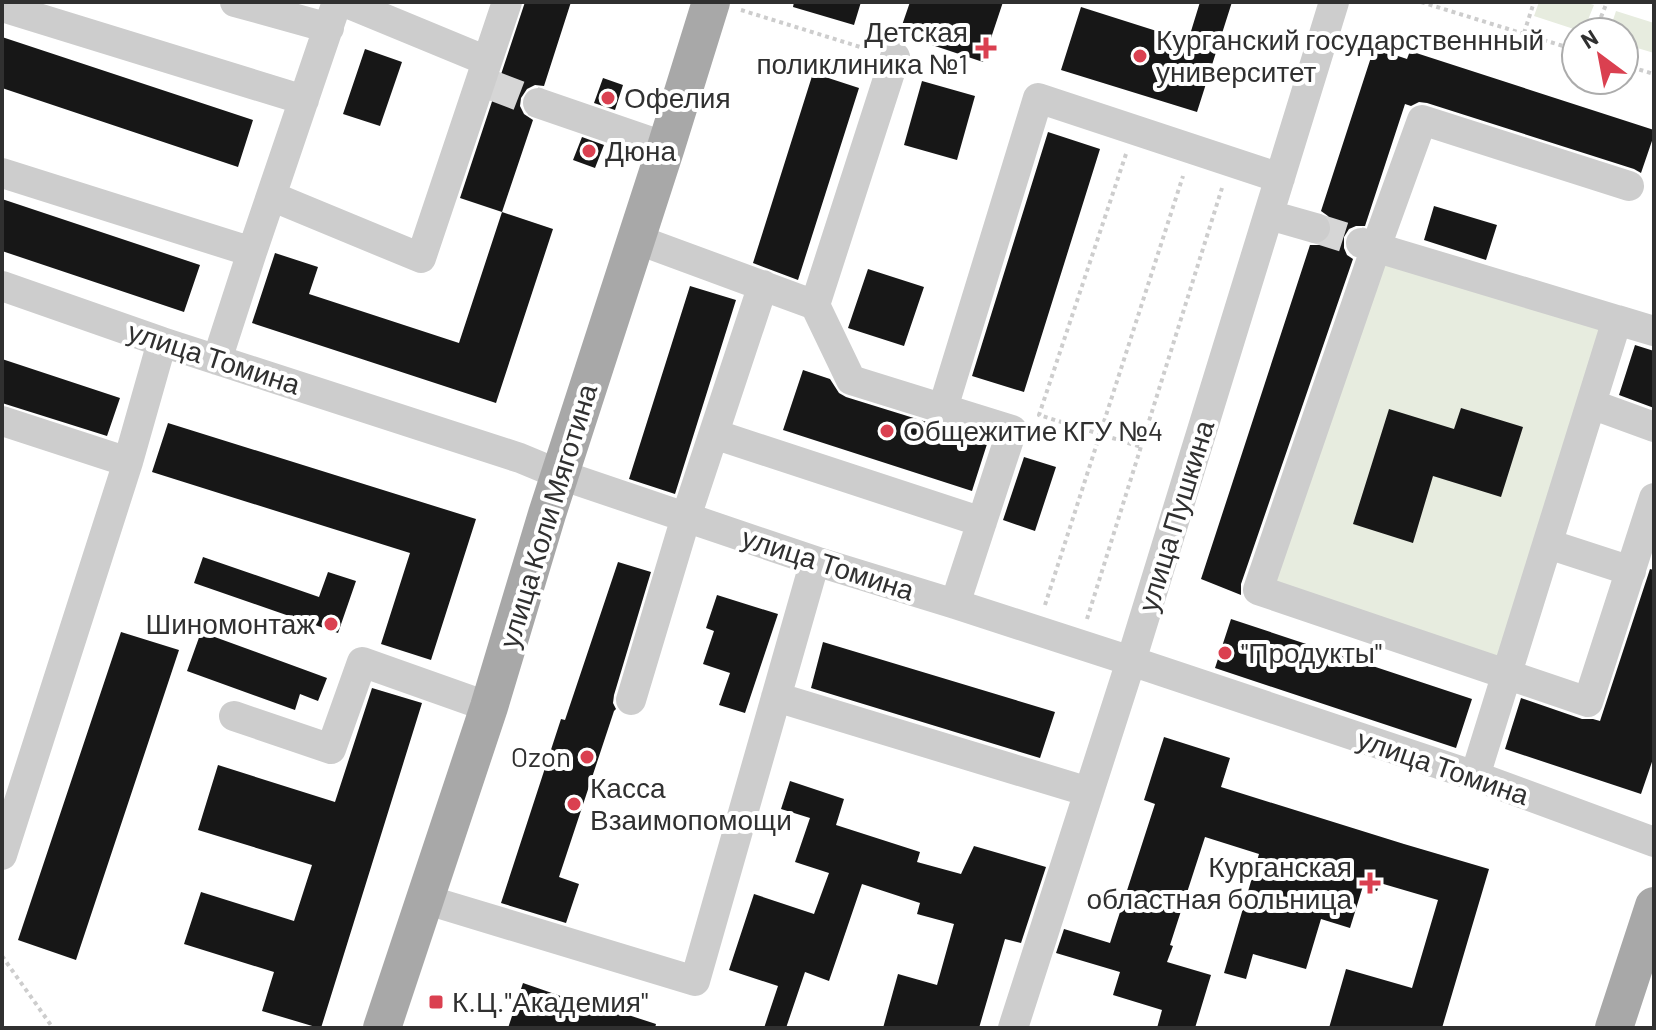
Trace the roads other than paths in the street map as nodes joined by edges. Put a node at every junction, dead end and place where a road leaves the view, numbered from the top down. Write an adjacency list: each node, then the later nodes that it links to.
1 (235, 2): 7 (street)
2 (344, 2): 9 (street)
3 (507, 2): 9 (street)
4 (1334, 2): 14 (street, улица Пушкина)
5 (719, 4): 12 (main road, улица Коли Мяготина)
6 (2, 7): 10 (street)
7 (333, 15): 10 (street)
8 (895, 57): 24 (street)
9 (487, 75): 16 (street)
10 (304, 100): 16 (street)
11 (538, 103): 12 (street)
12 (666, 147): 19 (main road, улица Коли Мяготина)
13 (2, 173): 21 (street)
14 (1280, 178): 17 (street, улица Пушкина); 30 (street)
15 (1629, 186): 20 (street)
16 (271, 196): 21 (street)
17 (1269, 215): 18 (street); 43 (street, улица Пушкина)
18 (1315, 228)
19 (636, 239): 22 (street); 35 (main road, улица Коли Мяготина)
20 (1368, 245): 25 (street); 44 (street)
21 (252, 252): 28 (street)
22 (763, 285): 24 (street); 33 (street)
23 (2, 286): 27 (street, улица Томина)
24 (815, 305): 30 (street)
25 (1617, 320): 26 (street); 29 (street)
26 (1654, 331)
27 (162, 342): 28 (street, улица Томина); 34 (street)
28 (217, 360): 35 (street, улица Томина)
29 (1591, 404): 32 (street); 39 (street)
30 (943, 408): 38 (street)
31 (2, 421): 34 (street)
32 (1654, 427)
33 (714, 434): 37 (street); 38 (street)
34 (128, 462): 52 (street)
35 (561, 475): 37 (street, улица Томина); 47 (main road, улица Коли Мяготина)
36 (1654, 498): 41 (street)
37 (686, 517): 40 (street, улица Томина); 46 (street)
38 (982, 522): 42 (street)
39 (1548, 544): 41 (street); 44 (street)
40 (815, 561): 42 (street, улица Томина); 45 (street)
41 (1631, 571): 44 (street)
42 (955, 604): 43 (street, улица Томина)
43 (1131, 661): 49 (street, улица Томина); 50 (street, улица Пушкина)
44 (1507, 675): 49 (street)
45 (776, 697): 50 (street); 53 (street)
46 (631, 700)
47 (489, 707): 48 (street); 53 (main road, улица Коли Мяготина)
48 (234, 716)
49 (1475, 776): 51 (street, улица Томина)
50 (1089, 792): 56 (street, улица Пушкина)
51 (1654, 842)
52 (2, 855)
53 (424, 899): 55 (main road, улица Коли Мяготина)
54 (1654, 906): 57 (main road)
55 (382, 1028)
56 (1013, 1028)
57 (1614, 1028)

